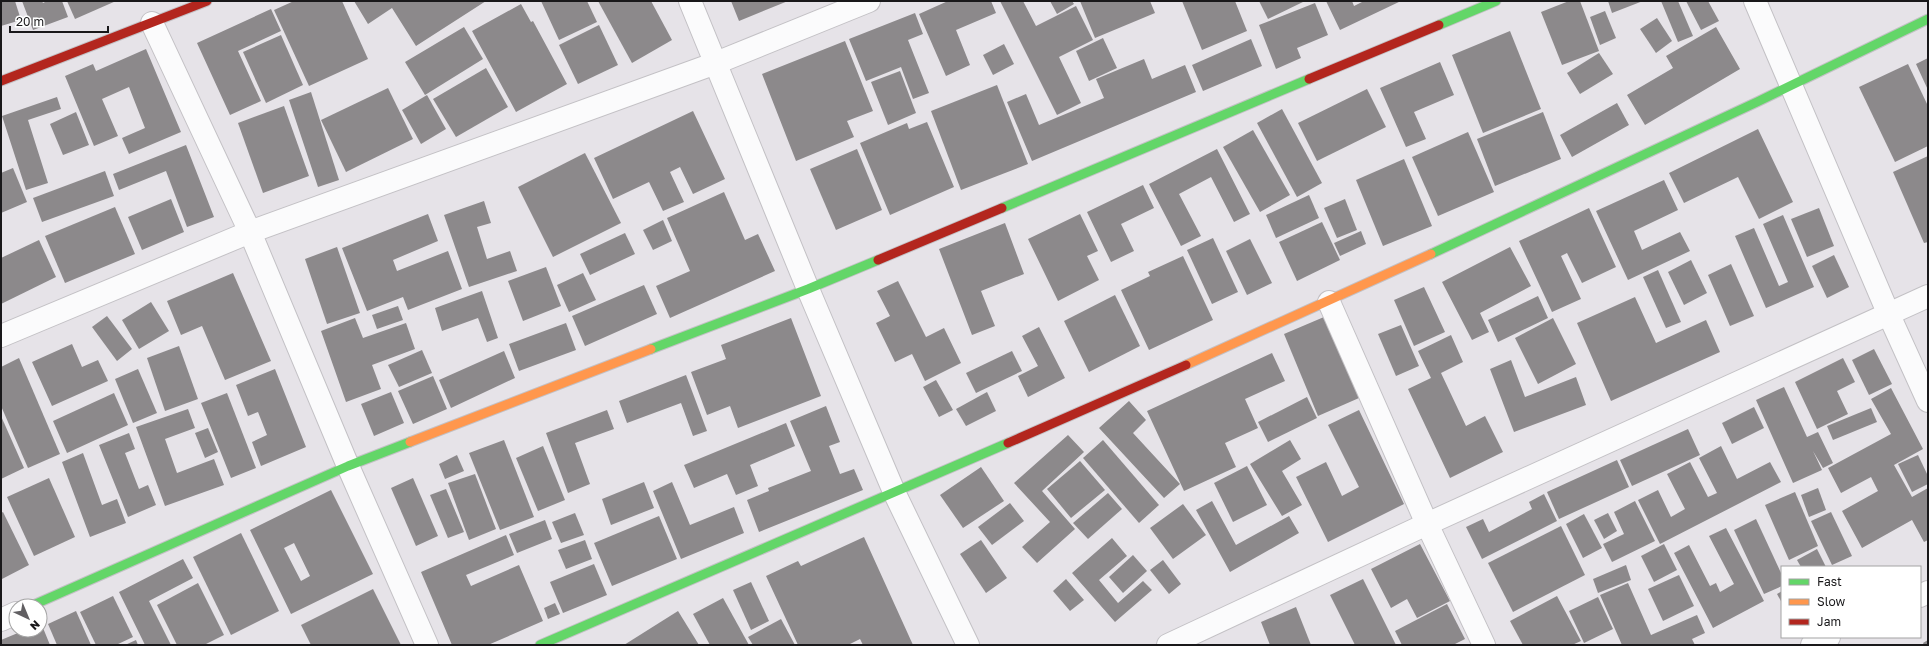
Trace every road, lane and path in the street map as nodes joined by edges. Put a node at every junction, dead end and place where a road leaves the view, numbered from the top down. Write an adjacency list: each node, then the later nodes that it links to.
1 (207, 1): 7 (street)
2 (690, 1): 8 (street)
3 (870, 1): 8 (street)
4 (1496, 1): 12 (street)
5 (1755, 1): 10 (street)
6 (1928, 19): 10 (street)
7 (152, 23): 9 (street); 11 (street)
8 (716, 63): 11 (street); 12 (street)
9 (1, 81)
10 (1791, 86): 14 (street); 15 (street)
11 (250, 232): 16 (street); 18 (street)
12 (808, 289): 18 (street); 19 (street)
13 (1928, 296): 15 (street)
14 (1329, 302): 19 (street); 20 (street)
15 (1889, 315): 17 (street); 20 (street)
16 (1, 336)
17 (1928, 401)
18 (348, 466): 21 (street); 23 (street)
19 (895, 494): 24 (street); 25 (street)
20 (1427, 524): 26 (street); 27 (street)
21 (48, 599)
22 (1827, 638): 28 (street)
23 (427, 645)
24 (540, 645)
25 (968, 645)
26 (1168, 645)
27 (1484, 645)
28 (1812, 645)

